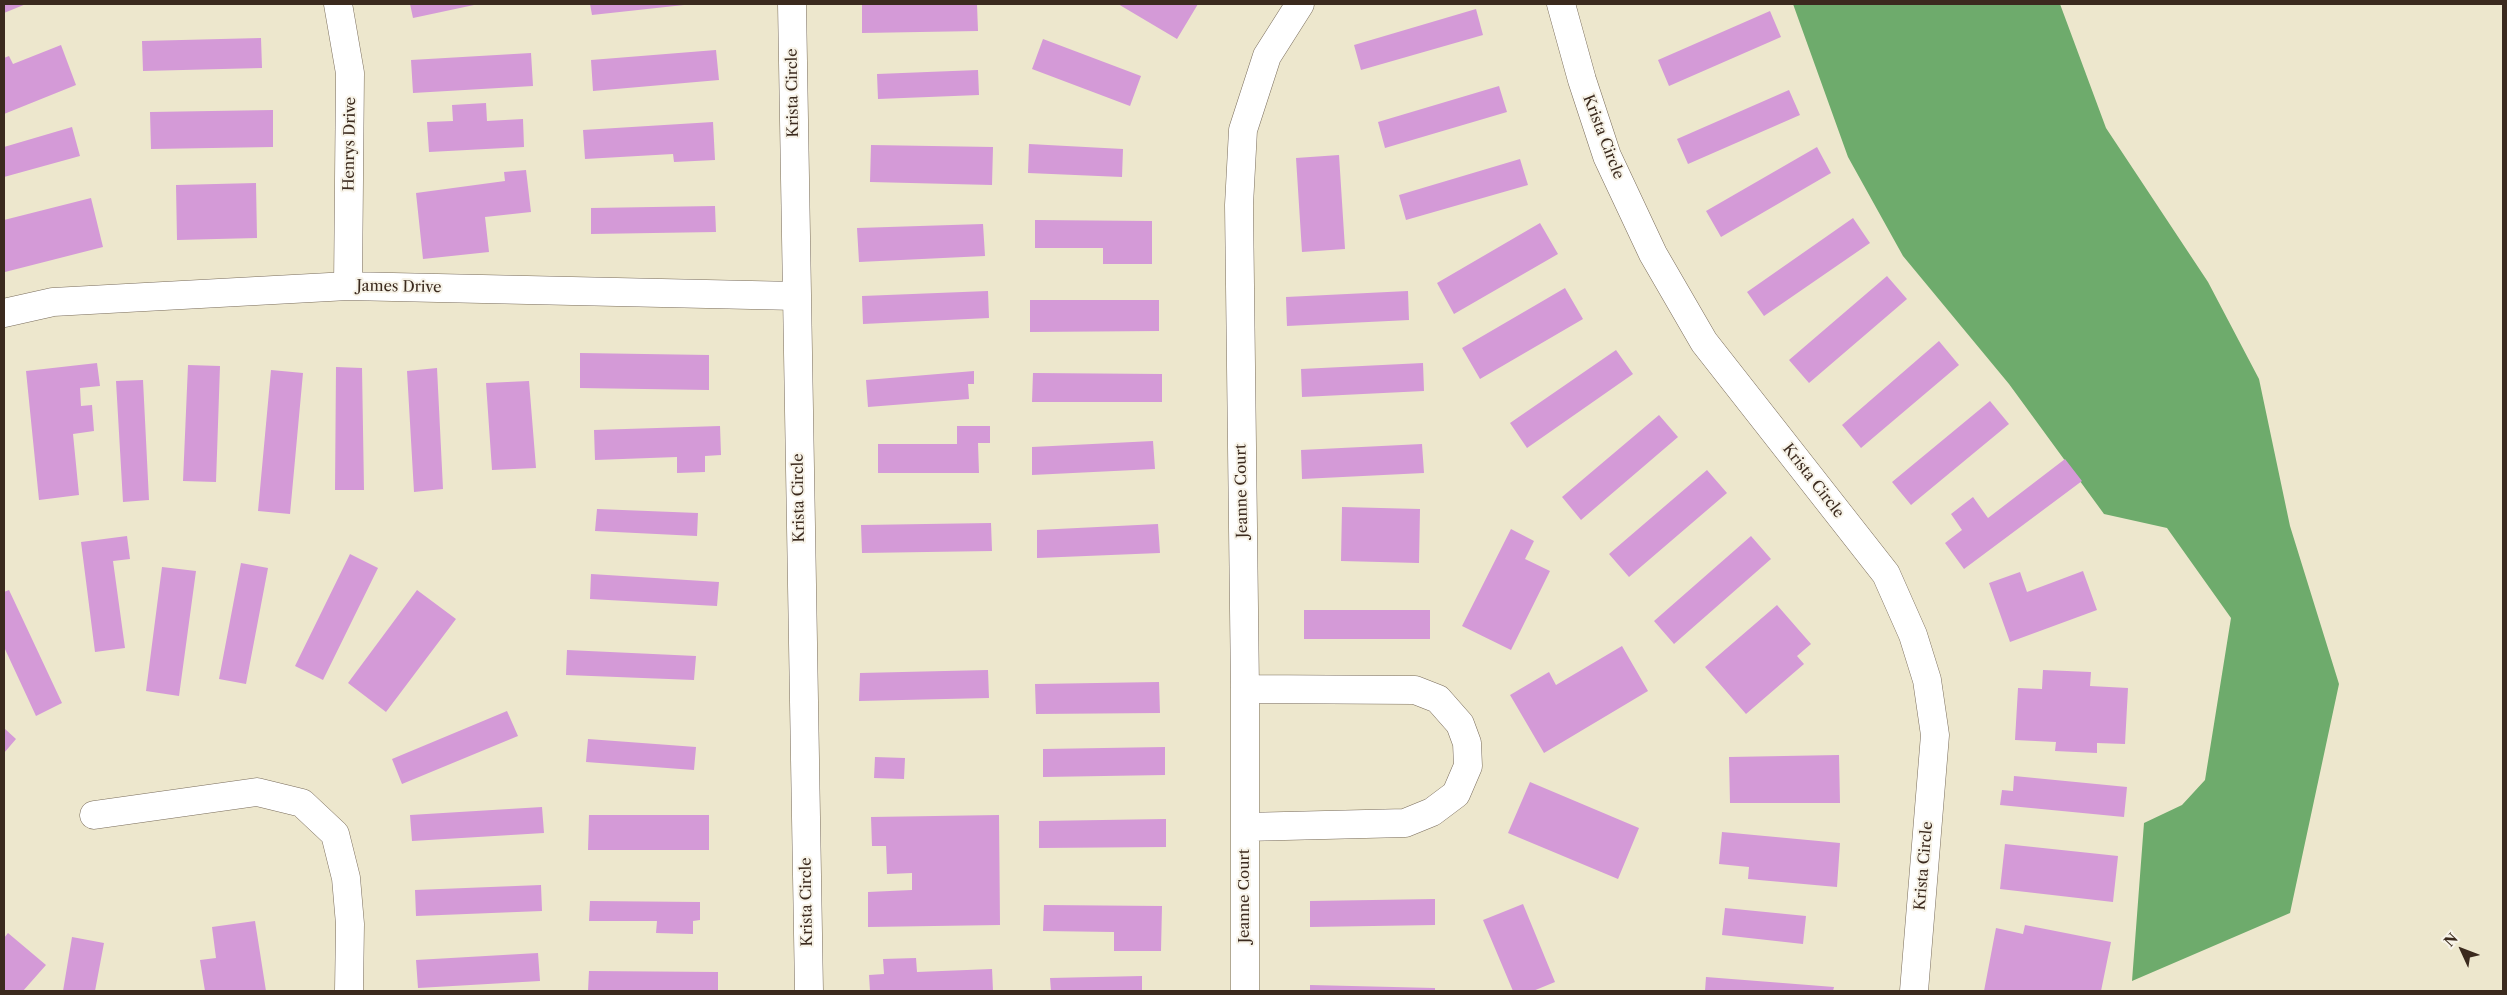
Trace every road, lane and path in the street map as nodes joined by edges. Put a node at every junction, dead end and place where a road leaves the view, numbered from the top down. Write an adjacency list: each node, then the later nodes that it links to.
1 (338, 4): 5 (street, Henrys Drive)
2 (792, 4): 6 (street, Krista Circle)
3 (1300, 4): 8 (street, Jeanne Court)
4 (1561, 4): 14 (street, Krista Circle)
5 (348, 286): 6 (street, James Drive); 7 (street, James Drive)
6 (796, 296): 12 (street, Krista Circle)
7 (4, 313)
8 (1245, 689): 10 (street, Jeanne Court); 10 (street)
9 (94, 815): 11 (street)
10 (1245, 827): 13 (street, Jeanne Court)
11 (349, 991)
12 (809, 991)
13 (1245, 991)
14 (1914, 991)

